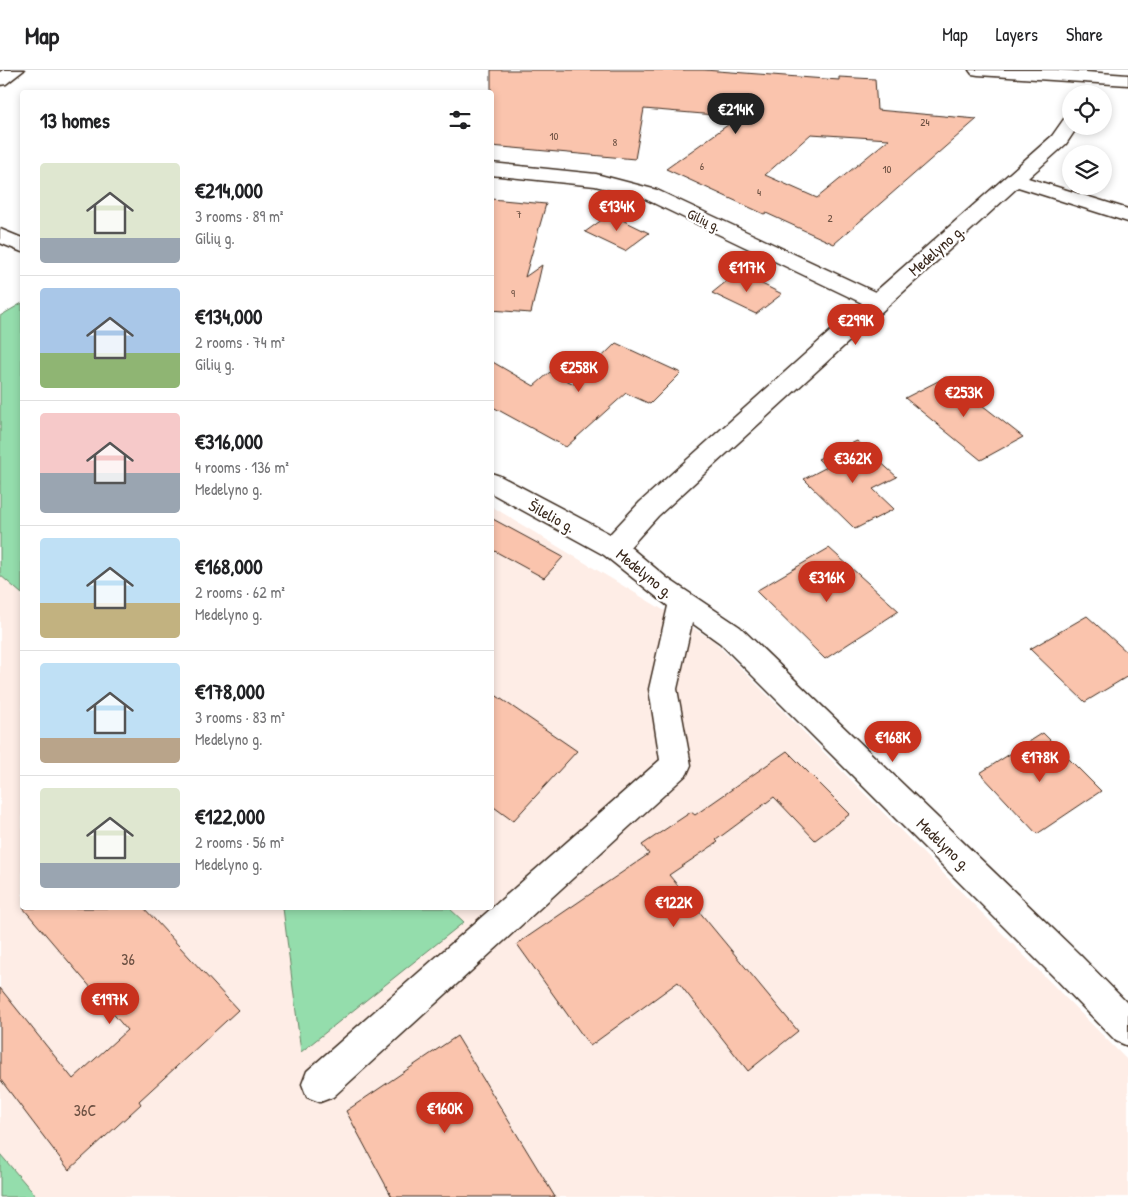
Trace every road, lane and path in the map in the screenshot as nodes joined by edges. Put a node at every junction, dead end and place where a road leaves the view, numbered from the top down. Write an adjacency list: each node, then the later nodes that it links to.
1 (15, 70): 4 (street)
2 (978, 70): 3 (street)
3 (1104, 74): 5 (street); 6 (street)
4 (0, 80)
5 (1128, 80)
6 (1097, 85)
7 (1063, 135): 9 (street, Medelyno g.)
8 (494, 169): 13 (street, Gilių g.)
9 (1015, 180): 10 (street); 13 (street, Medelyno g.)
10 (1128, 216)
11 (0, 235): 12 (street)
12 (20, 245)
13 (877, 302): 15 (street, Medelyno g.)
14 (494, 484): 15 (street, Šilelio g.)
15 (613, 548): 16 (street, Medelyno g.)
16 (683, 602): 17 (street, Medelyno g.); 18 (street)
17 (1128, 1029)
18 (320, 1084)

